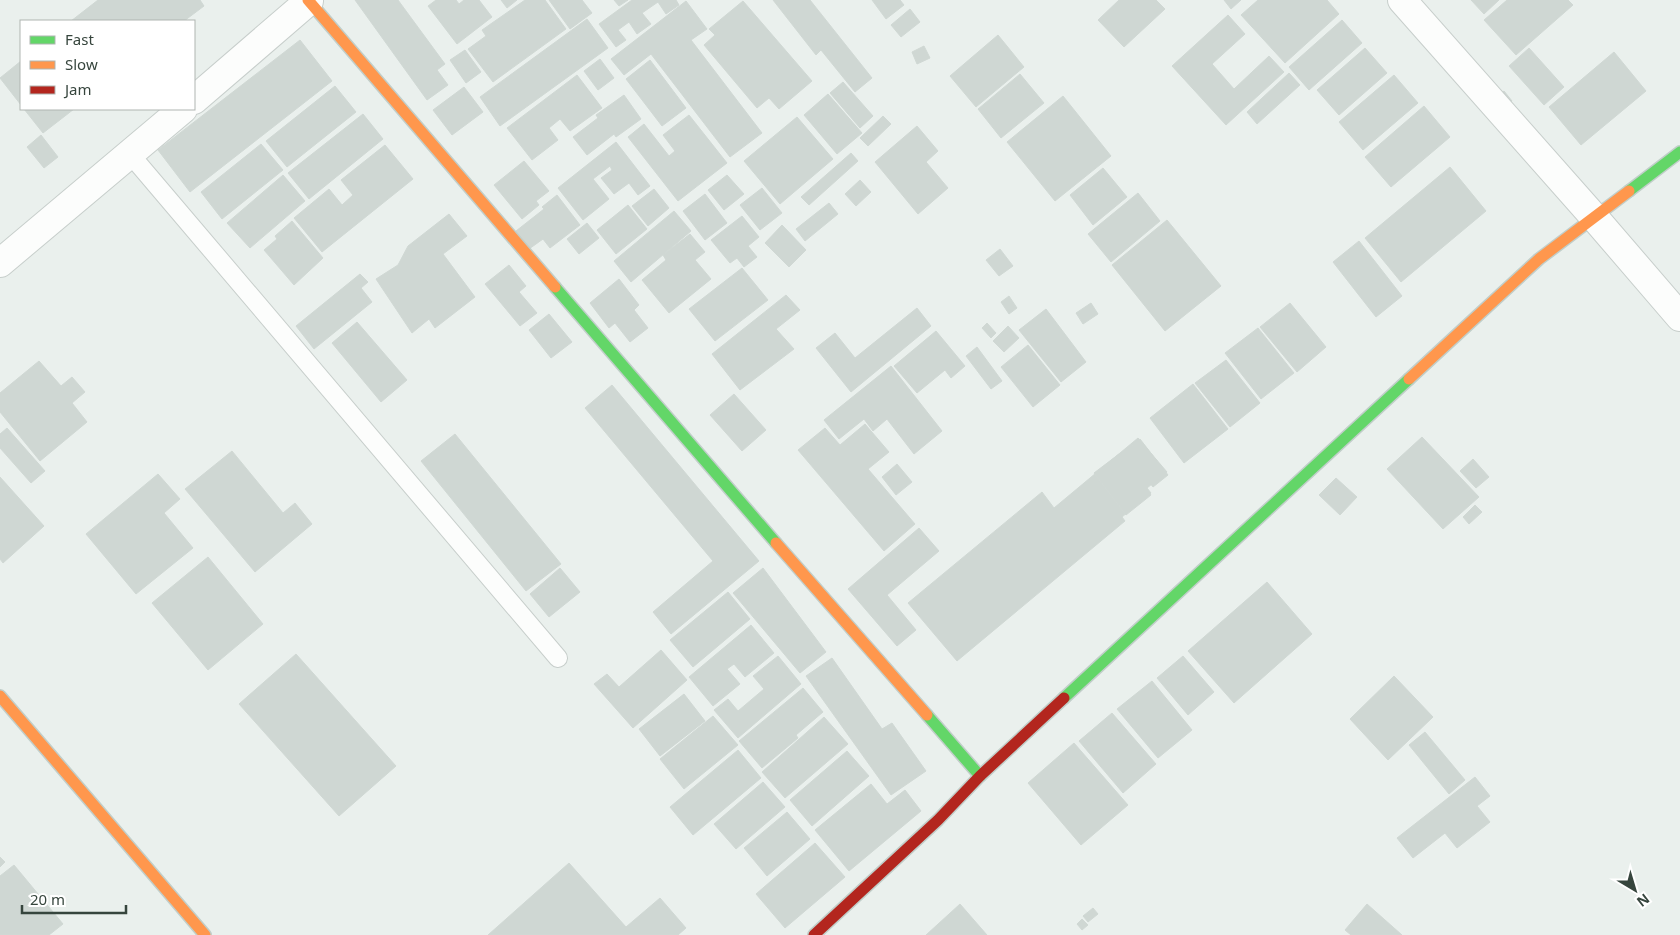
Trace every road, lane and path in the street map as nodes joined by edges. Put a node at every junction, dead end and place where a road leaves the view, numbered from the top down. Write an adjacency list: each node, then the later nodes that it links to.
1 (308, 0): 3 (street); 12 (street)
2 (1402, 0): 7 (street)
3 (195, 99)
4 (182, 110): 6 (street)
5 (1680, 152): 7 (street)
6 (130, 154): 8 (street); 10 (lane)
7 (1594, 217): 9 (street); 12 (street)
8 (0, 263)
9 (1680, 317)
10 (558, 658)
11 (0, 696): 13 (street)
12 (980, 776): 14 (street)
13 (205, 935)
14 (814, 935)

